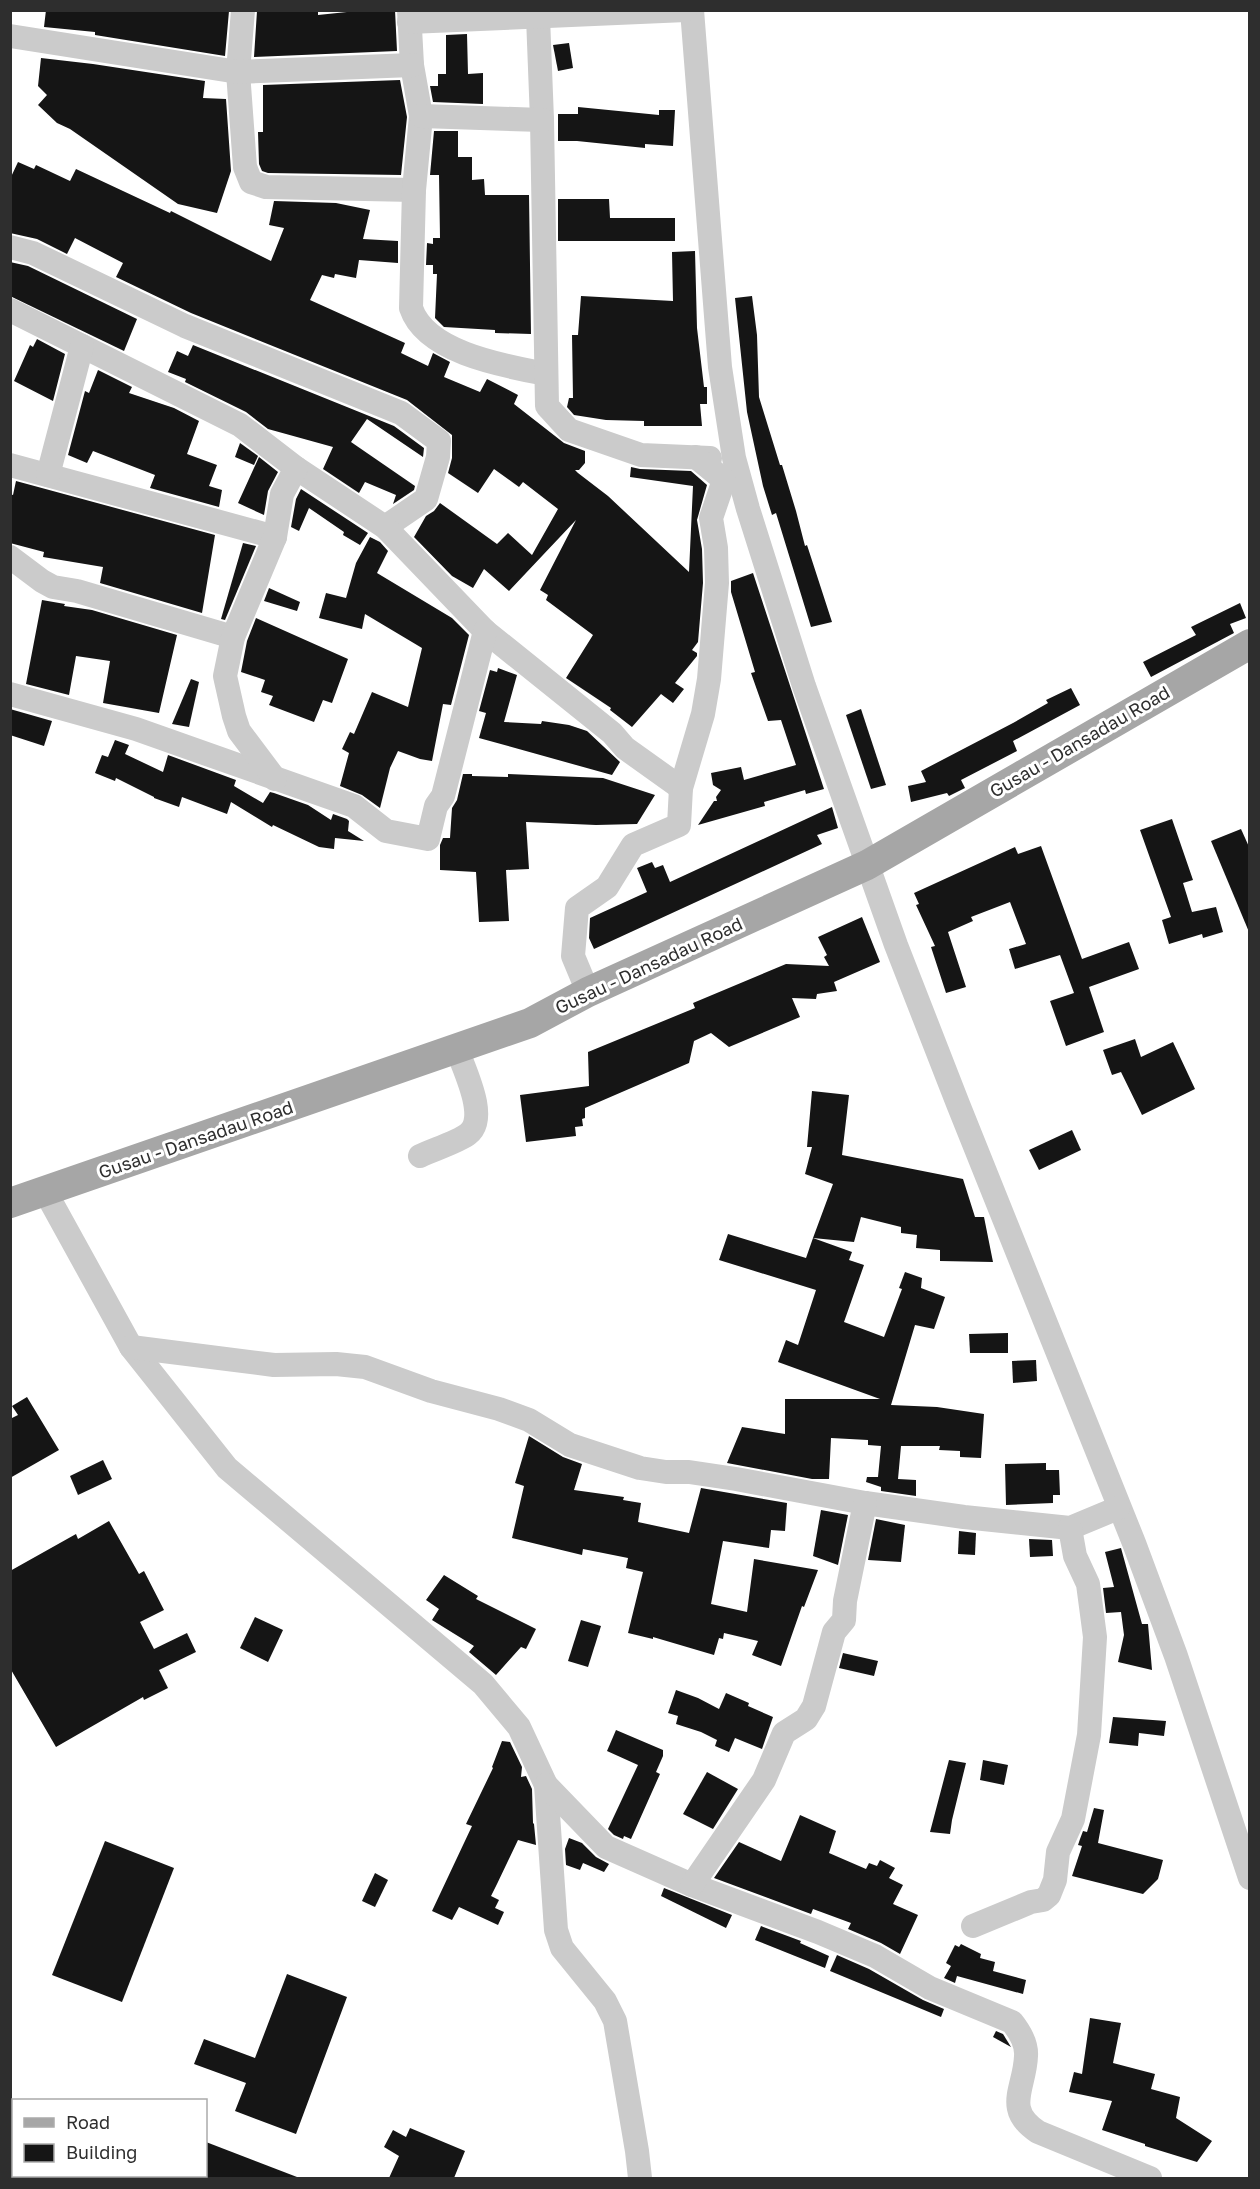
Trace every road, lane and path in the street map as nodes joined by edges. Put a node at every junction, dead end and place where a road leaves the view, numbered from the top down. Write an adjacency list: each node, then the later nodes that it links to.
1 (243, 10): 8 (street)
2 (686, 10): 4 (street)
3 (692, 10): 17 (street)
4 (529, 15): 5 (street); 10 (street)
5 (409, 16): 7 (street)
6 (10, 36): 8 (street)
7 (412, 65): 8 (street); 9 (street)
8 (238, 72): 11 (street)
9 (421, 116): 10 (street); 11 (street)
10 (542, 120): 15 (street)
11 (414, 190): 15 (street)
12 (10, 247): 21 (street)
13 (10, 310): 14 (street)
14 (82, 346): 19 (street); 20 (street)
15 (546, 374): 16 (street)
16 (696, 457): 17 (street); 29 (street)
17 (734, 458): 30 (street)
18 (10, 465): 20 (street)
19 (296, 468): 21 (street); 22 (street)
20 (48, 475): 22 (street)
21 (385, 527): 24 (street)
22 (275, 537): 25 (street)
23 (10, 557): 25 (street)
24 (485, 631): 28 (street); 29 (street)
25 (233, 637): 28 (street)
26 (1250, 645): 30 (main road, Gusau - Dansadau Road)
27 (10, 694): 28 (street)
28 (275, 778)
29 (681, 788): 31 (street)
30 (867, 865): 31 (main road, Gusau - Dansadau Road); 38 (street)
31 (588, 992): 32 (main road, Gusau - Dansadau Road)
32 (457, 1049): 33 (street); 34 (main road, Gusau - Dansadau Road)
33 (420, 1155)
34 (45, 1191): 35 (main road, Gusau - Dansadau Road); 36 (street)
35 (10, 1203)
36 (131, 1347): 37 (street); 40 (street)
37 (864, 1503): 39 (street); 42 (street)
38 (1118, 1508): 39 (street); 41 (street)
39 (1070, 1528): 43 (street)
40 (546, 1785): 42 (street); 44 (street)
41 (1250, 1878)
42 (692, 1885): 45 (street)
43 (973, 1926)
44 (640, 2178)
45 (1150, 2178)

